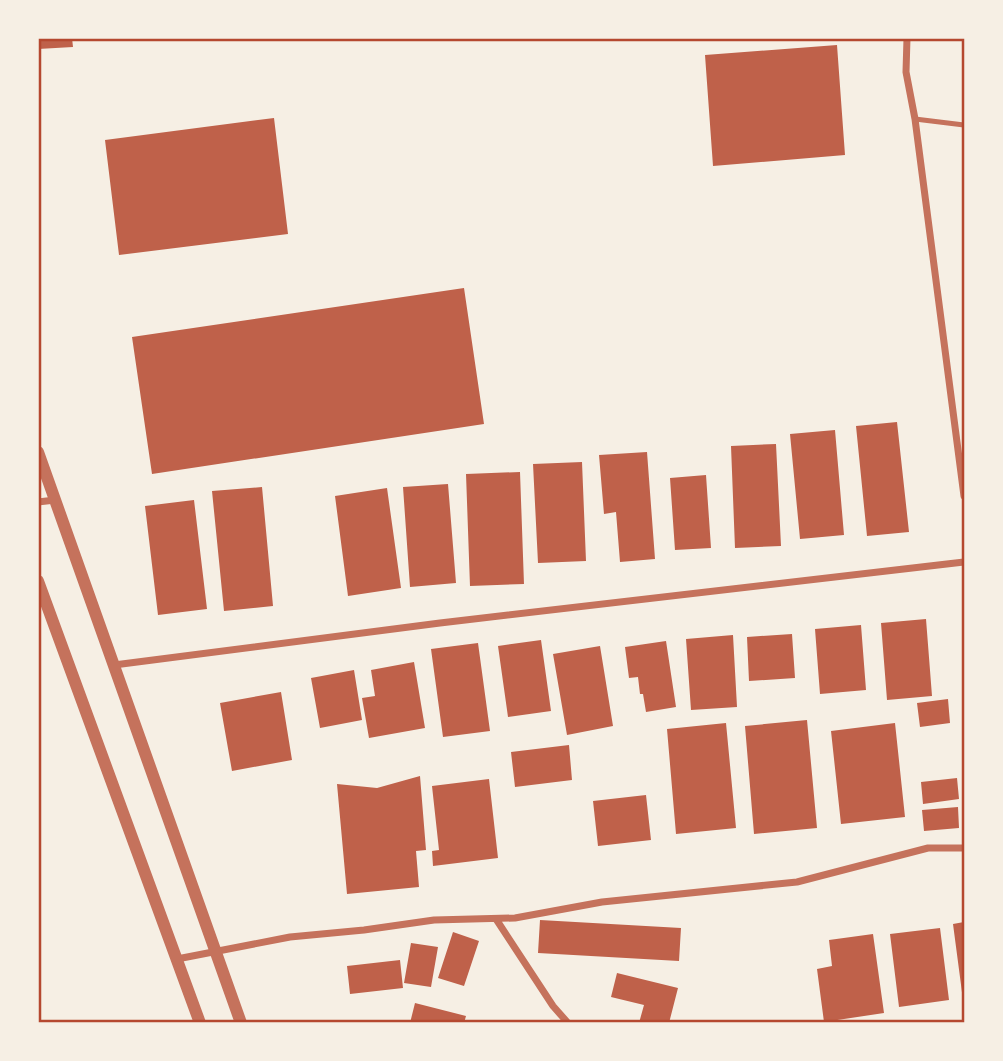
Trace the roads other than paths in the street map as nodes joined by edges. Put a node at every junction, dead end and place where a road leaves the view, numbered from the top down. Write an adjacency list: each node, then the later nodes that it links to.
1 (907, 38): 2 (street)
2 (915, 119): 3 (lane); 5 (street)
3 (964, 125)
4 (40, 460): 6 (street)
5 (964, 496)
6 (55, 500): 7 (street); 10 (street)
7 (38, 502)
8 (964, 562): 10 (street)
9 (38, 581): 14 (street)
10 (114, 665): 13 (street)
11 (964, 848): 12 (street)
12 (496, 919): 13 (street); 17 (street)
13 (216, 951): 14 (street); 16 (street)
14 (177, 958): 15 (street)
15 (200, 1023)
16 (241, 1023)
17 (568, 1023)

